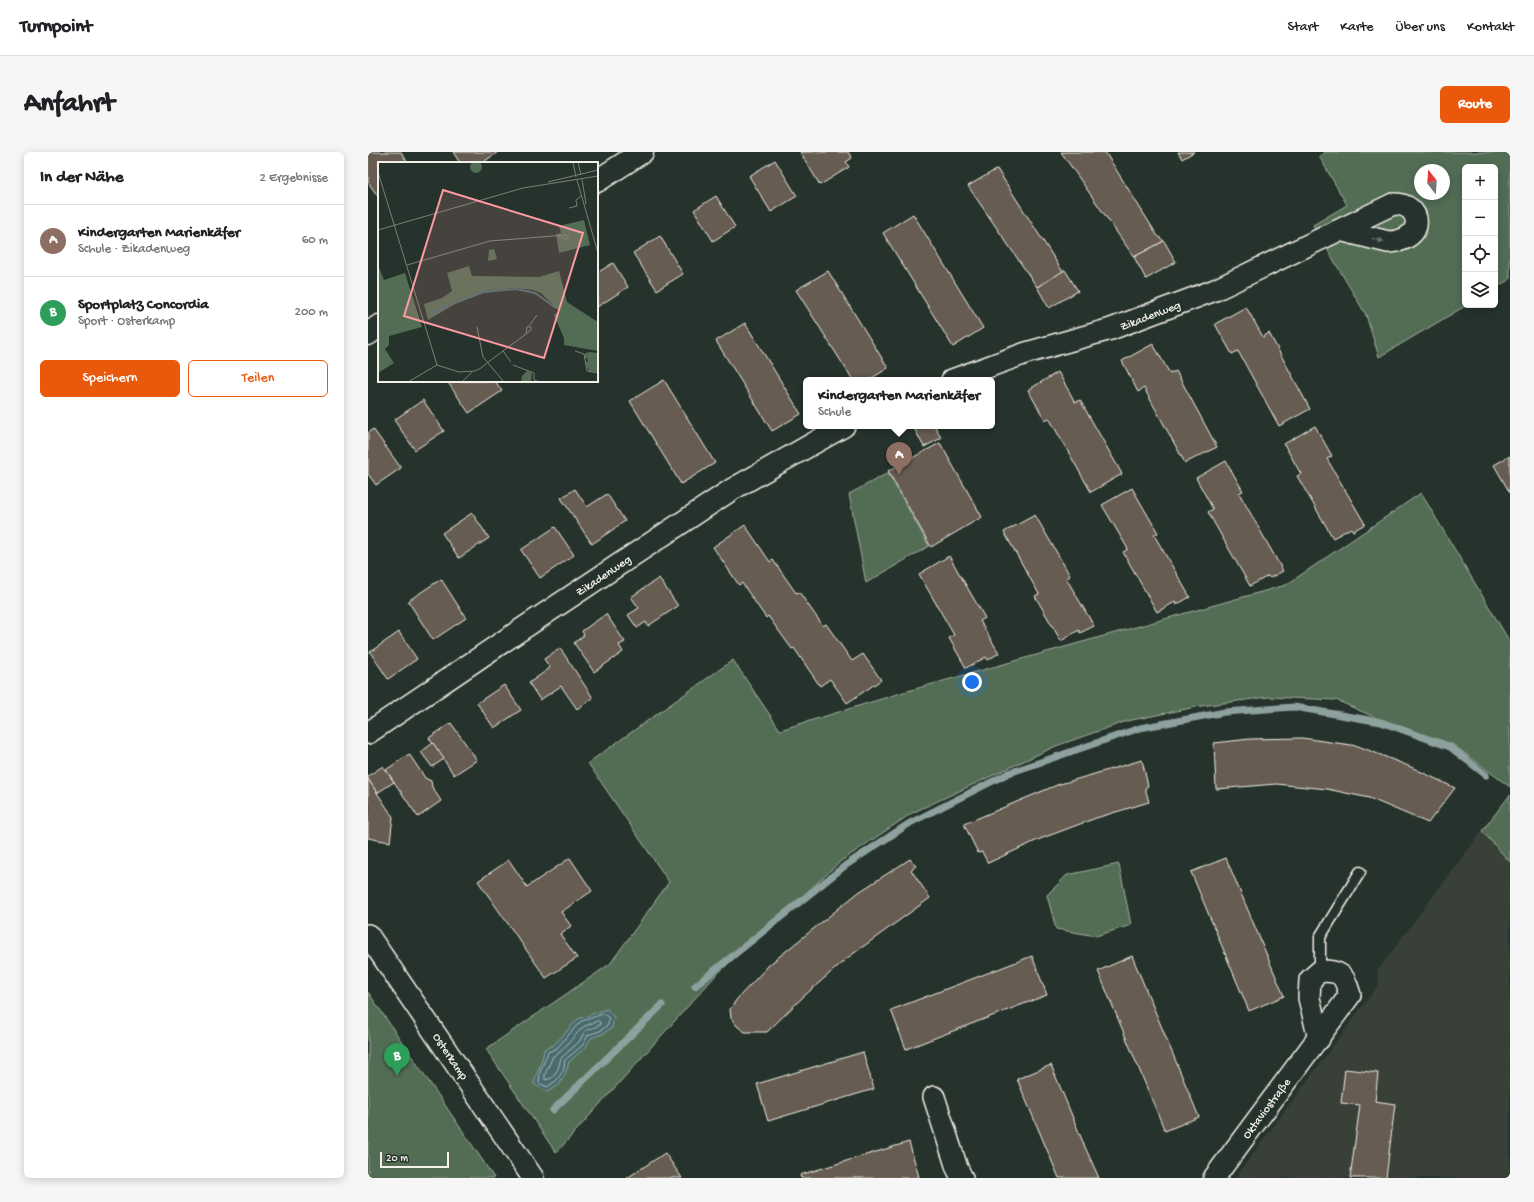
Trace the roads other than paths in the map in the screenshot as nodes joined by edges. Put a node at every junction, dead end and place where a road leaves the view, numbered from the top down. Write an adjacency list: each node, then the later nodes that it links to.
1 (642, 152): 2 (main road)
2 (598, 180)
3 (1340, 230): 6 (street, Zikadenweg)
4 (378, 327): 5 (main road)
5 (368, 334)
6 (960, 377)
7 (838, 429): 8 (street, Zikadenweg)
8 (368, 733)
9 (1360, 872): 11 (lane)
10 (368, 935): 14 (street, Osterkamp)
11 (1320, 971): 12 (street); 12 (street, Oktaviostraße)
12 (1319, 1039): 16 (street, Oktaviostraße)
13 (934, 1097): 15 (street)
14 (533, 1178)
15 (962, 1178)
16 (1214, 1178)

